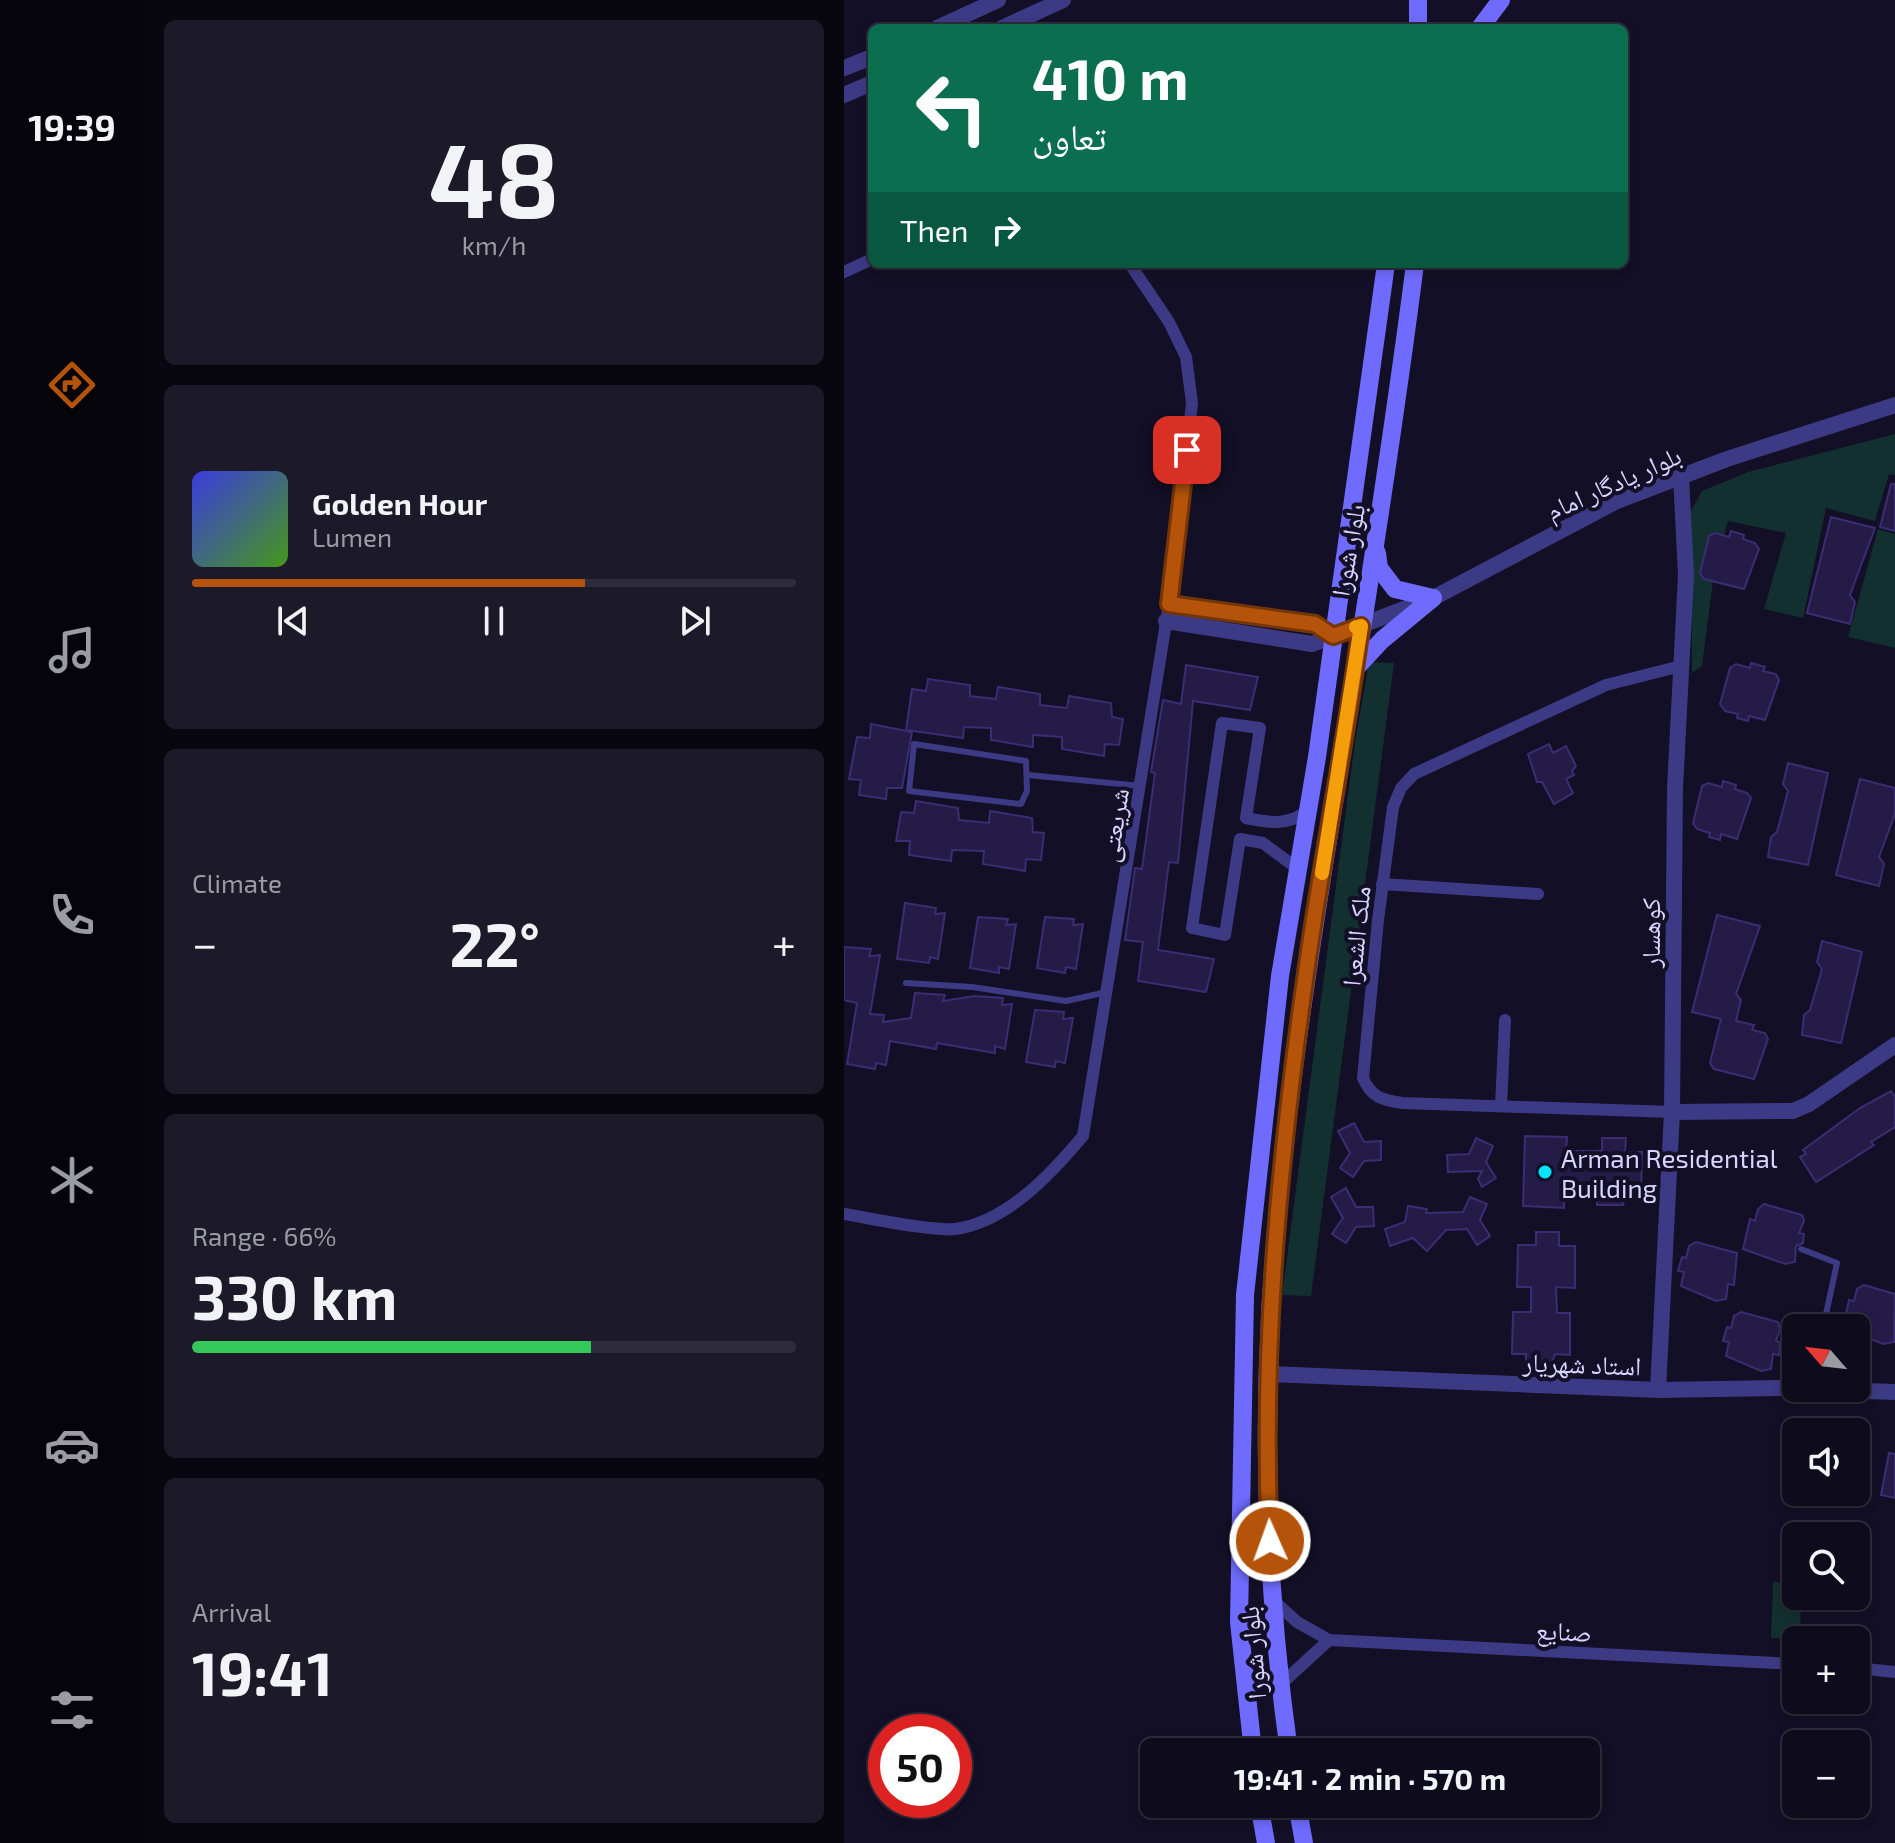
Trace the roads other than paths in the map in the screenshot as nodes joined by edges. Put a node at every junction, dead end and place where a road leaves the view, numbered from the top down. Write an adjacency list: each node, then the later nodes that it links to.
1 (998, 0): 5 (street)
2 (1063, 0): 6 (street)
3 (1418, 0): 7 (main road)
4 (1501, 0): 8 (main road)
5 (946, 24)
6 (1011, 24)
7 (1418, 24)
8 (1483, 24)
9 (868, 59): 10 (street)
10 (844, 68)
11 (868, 85): 12 (street)
12 (844, 95)
13 (868, 261): 17 (street)
14 (1133, 268): 22 (street, شریعتی)
15 (1385, 268): 25 (main road, بلوار شورا)
16 (1414, 268): 20 (main road, بلوار شورا)
17 (844, 272)
18 (1895, 405): 19 (street, بلوار یادگار امام)
19 (1681, 476): 21 (street, بلوار یادگار امام); 26 (street, کوهسار)
20 (1376, 538): 21 (main road); 24 (main road, بلوار شورا)
21 (1433, 598): 24 (street, بلوار یادگار امام); 27 (main road)
22 (1169, 604): 23 (street, شریعتی); 25 (street)
23 (1166, 621): 25 (street, بلوار یادگار امام); 29 (street, شریعتی)
24 (1361, 626): 25 (street, بلوار یادگار امام); 27 (main road, بلوار شورا)
25 (1333, 636): 30 (main road, بلوار شورا)
26 (1681, 666): 34 (street, ملک الشعرا); 41 (street, کوهسار)
27 (1355, 668): 45 (main road, بلوار شورا)
28 (1028, 775): 28 (lane); 29 (lane)
29 (1141, 786): 37 (street, شریعتی)
30 (1308, 811): 31 (street); 33 (main road, بلوار شورا)
31 (1246, 818): 32 (street); 32 (street)
32 (1240, 839): 33 (street)
33 (1298, 869): 56 (main road, بلوار شورا)
34 (1382, 884): 35 (street); 40 (street, ملک الشعرا)
35 (1538, 894)
36 (906, 983): 37 (lane)
37 (1107, 992): 42 (street, شریعتی)
38 (1505, 1020): 40 (street)
39 (1895, 1045): 41 (street)
40 (1501, 1106): 41 (street, ملک الشعرا)
41 (1672, 1112): 47 (street, کوهسار)
42 (844, 1214)
43 (1801, 1249): 44 (lane)
44 (1826, 1314)
45 (1268, 1374): 47 (street, استاد شهریار); 50 (main road, بلوار شورا)
46 (1782, 1389): 47 (street, استاد شهریار)
47 (1658, 1390)
48 (1870, 1391): 49 (street, استاد شهریار)
49 (1895, 1392)
50 (1273, 1600): 51 (street); 55 (main road, بلوار شورا)
51 (1329, 1640): 52 (street, صنایع); 55 (street)
52 (1782, 1663)
53 (1870, 1669): 54 (street)
54 (1895, 1672)
55 (1280, 1685): 57 (main road, بلوار شورا)
56 (1251, 1738)
57 (1287, 1738)
58 (1262, 1818): 60 (main road)
59 (1300, 1818): 61 (main road)
60 (1266, 1843)
61 (1304, 1843)

